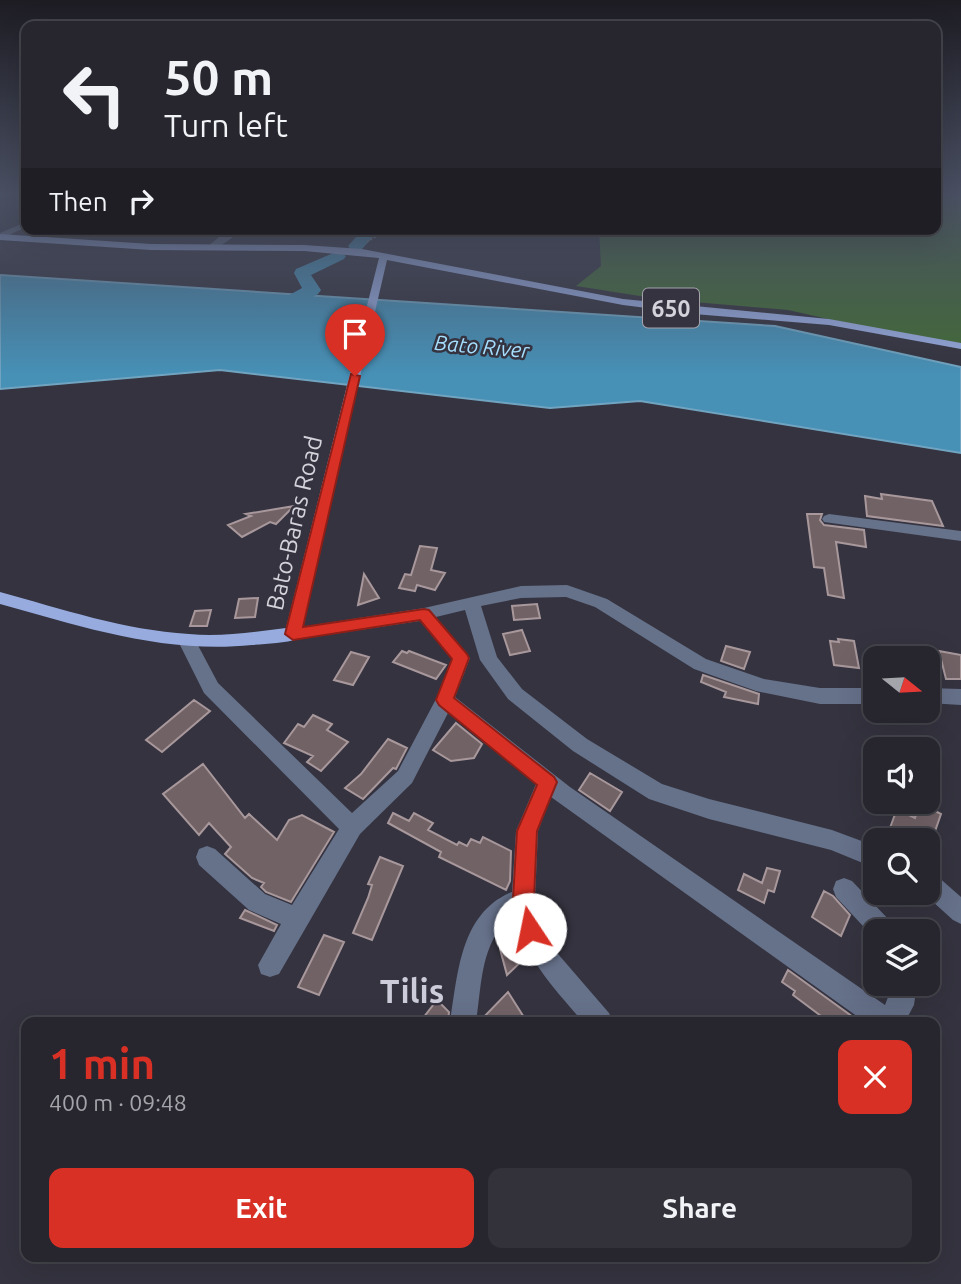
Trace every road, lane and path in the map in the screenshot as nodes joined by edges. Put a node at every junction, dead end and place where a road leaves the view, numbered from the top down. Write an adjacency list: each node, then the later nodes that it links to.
1 (337, 254): 2 (main road, 650)
2 (382, 262): 3 (main road, 650); 9 (main road, Bato-Baras Road)
3 (961, 346)
4 (829, 519): 5 (street)
5 (961, 536)
6 (0, 598): 10 (main road, Bato-Baras Road)
7 (471, 602): 8 (street); 11 (street); 17 (street)
8 (424, 614): 9 (street); 14 (street)
9 (293, 634): 10 (main road, Bato-Baras Road)
10 (187, 641): 16 (street)
11 (863, 696)
12 (940, 696): 13 (street)
13 (961, 697)
14 (445, 700): 15 (street); 16 (street)
15 (547, 782): 21 (street); 29 (street)
16 (352, 827): 24 (street)
17 (863, 852)
18 (207, 857): 24 (street)
19 (844, 889): 23 (street)
20 (940, 894): 22 (street)
21 (523, 899): 27 (street); 28 (street)
22 (961, 912)
23 (873, 919)
24 (298, 920): 25 (street)
25 (270, 965)
26 (903, 996): 30 (street)
27 (465, 1017)
28 (596, 1017)
29 (881, 1017)
30 (892, 1017)

